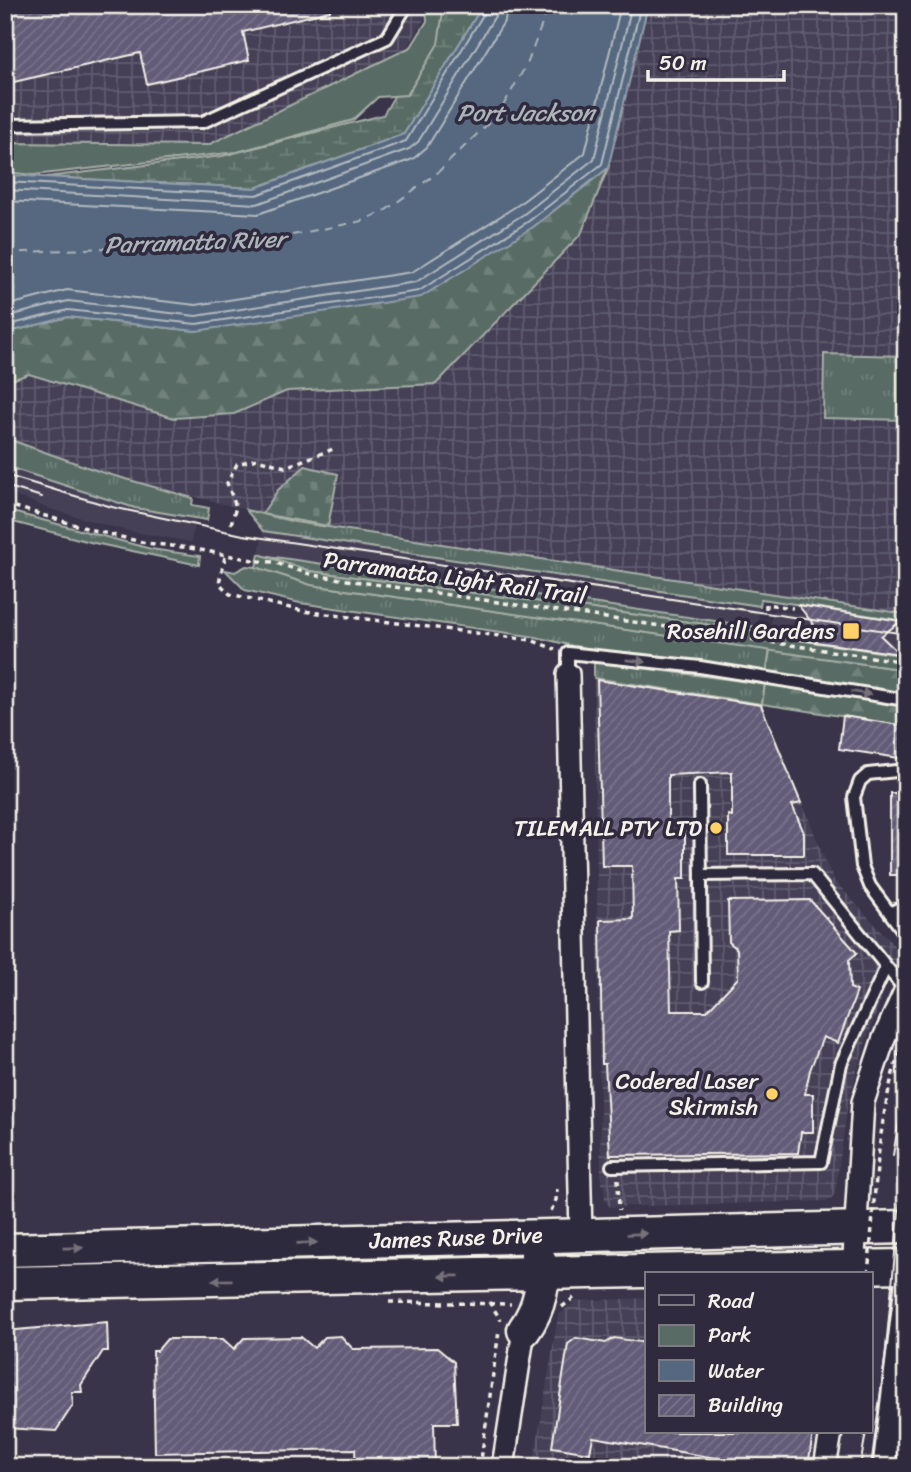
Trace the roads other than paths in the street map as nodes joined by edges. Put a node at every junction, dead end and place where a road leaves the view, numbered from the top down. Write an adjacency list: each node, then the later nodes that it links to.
1 (407, 5): 2 (lane)
2 (5, 125)
3 (568, 664): 4 (lane, one-way to 4); 18 (street)
4 (906, 700)
5 (906, 770): 9 (lane)
6 (700, 785): 7 (lane)
7 (701, 875): 11 (lane); 12 (lane)
8 (906, 905): 9 (lane)
9 (890, 913): 10 (lane)
10 (906, 935)
11 (886, 967): 13 (lane); 14 (lane)
12 (702, 982)
13 (905, 989): 16 (street)
14 (615, 1166)
15 (906, 1227): 16 (main road, James Ruse Drive)
16 (857, 1228): 18 (main road, James Ruse Drive, one-way to 16); 21 (street)
17 (519, 1236): 18 (main road, James Ruse Drive); 19 (main road, James Ruse Drive, one-way to 17); 23 (main road)
18 (581, 1236)
19 (5, 1250)
20 (906, 1266): 21 (main road, James Ruse Drive)
21 (858, 1272)
22 (645, 1273): 23 (main road, James Ruse Drive)
23 (542, 1274): 26 (main road, James Ruse Drive); 27 (main road)
24 (5, 1283): 26 (main road, James Ruse Drive, one-way to 24)
25 (906, 1285): 31 (street)
26 (486, 1289): 27 (main road)
27 (524, 1330): 29 (street)
28 (831, 1434): 30 (street)
29 (503, 1467)
30 (825, 1467)
31 (884, 1467)

